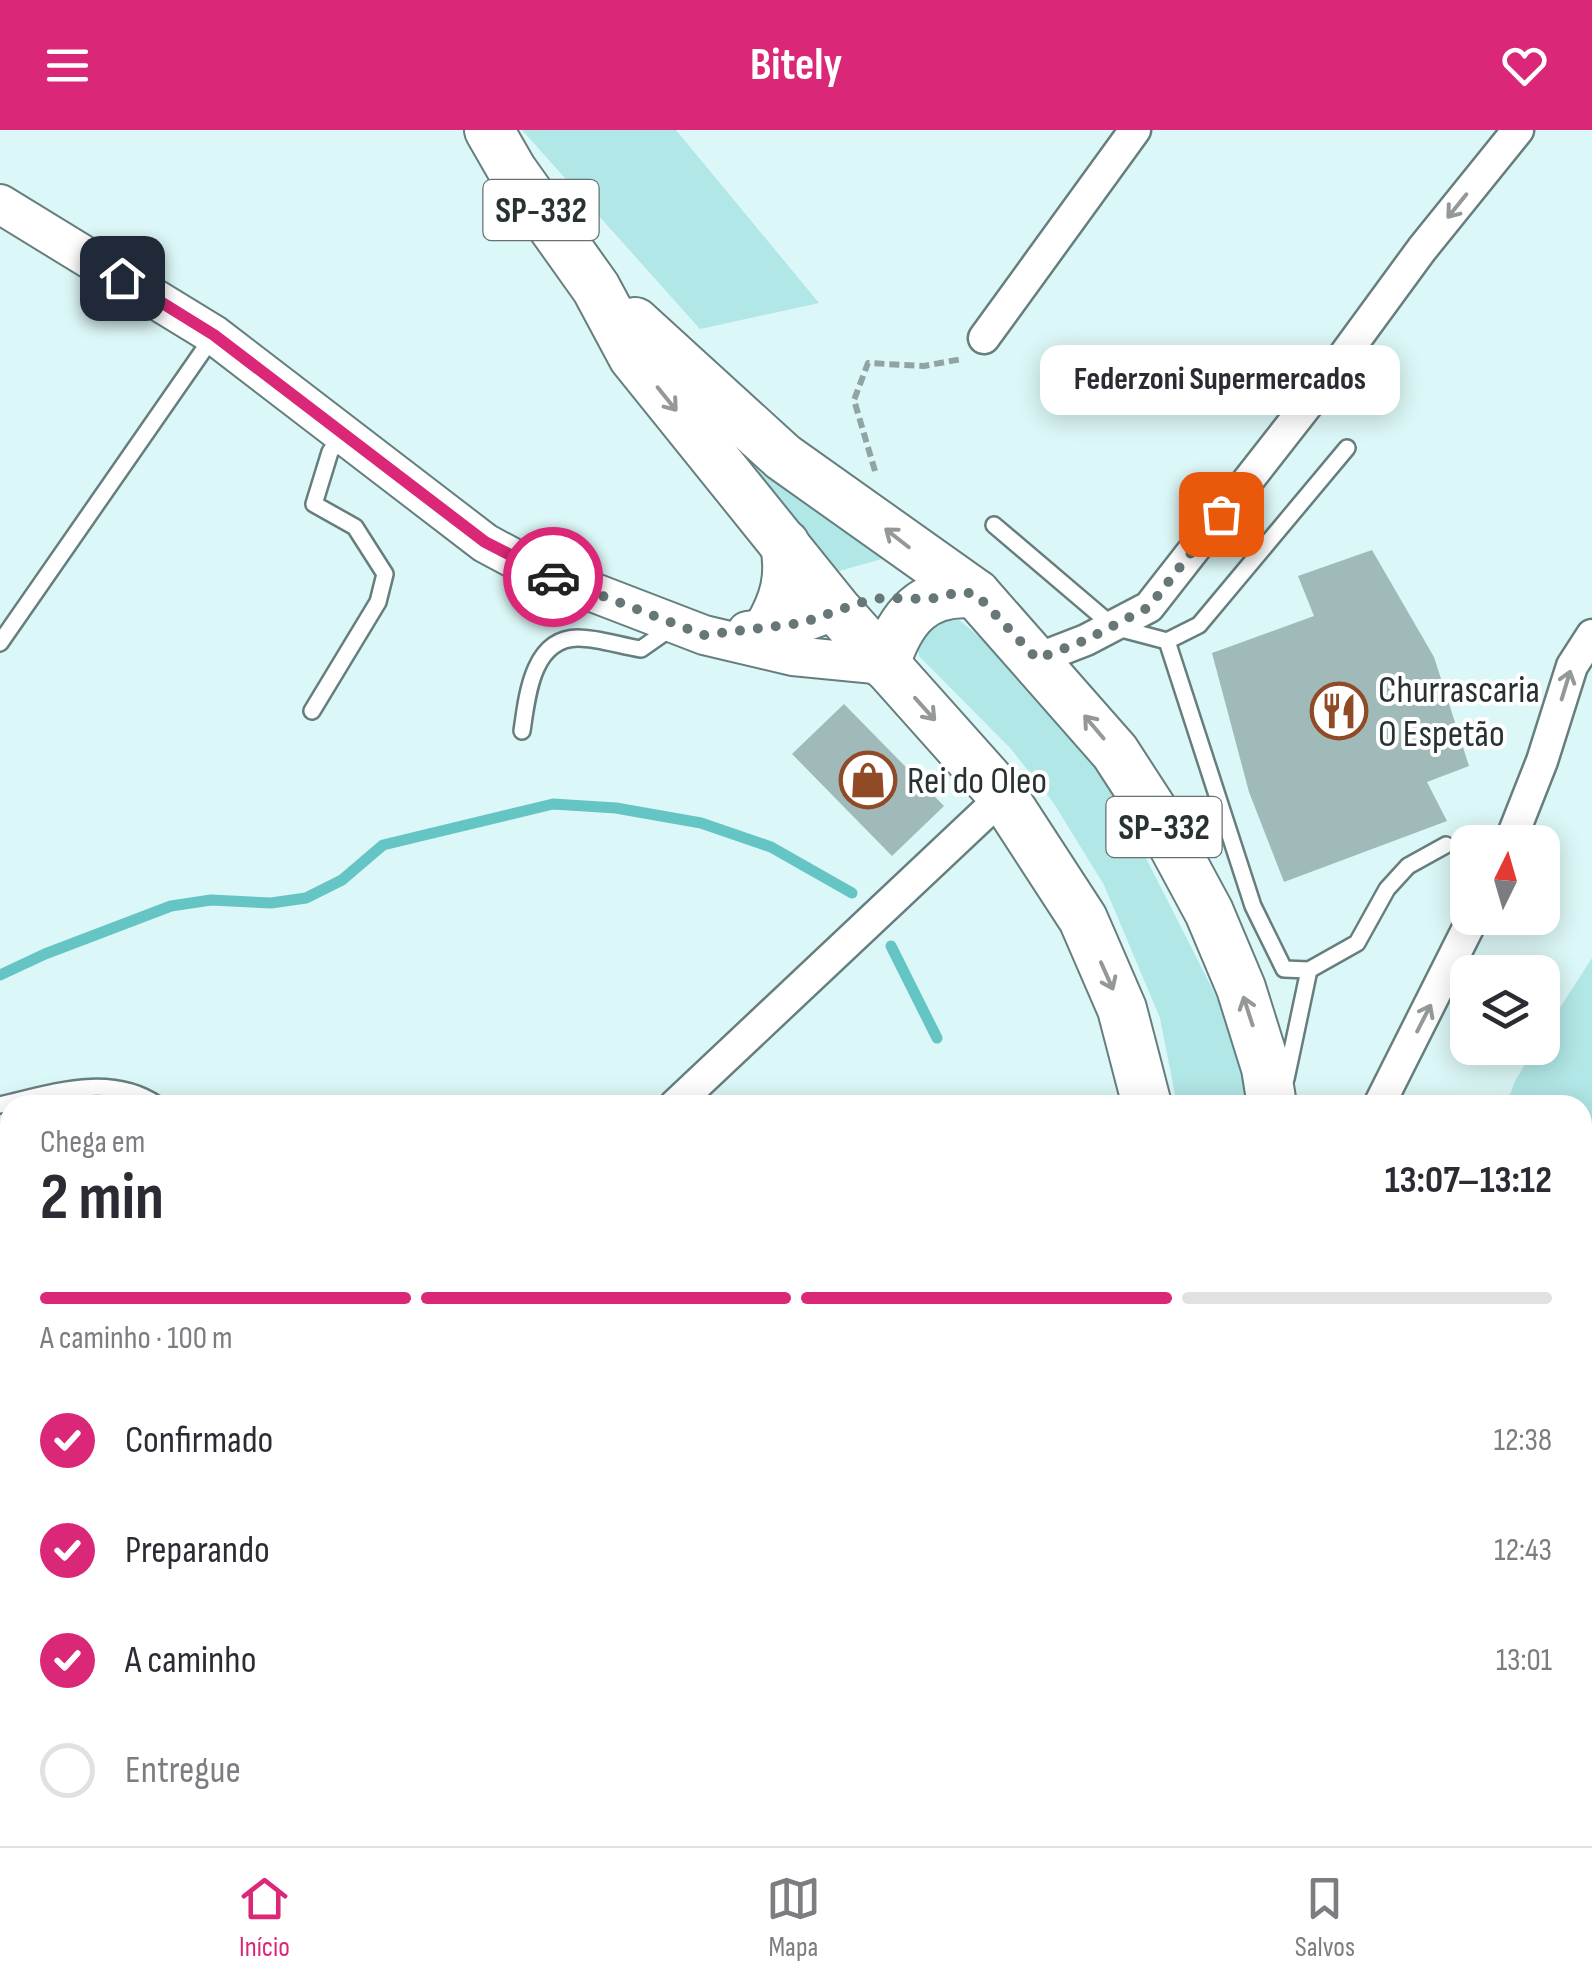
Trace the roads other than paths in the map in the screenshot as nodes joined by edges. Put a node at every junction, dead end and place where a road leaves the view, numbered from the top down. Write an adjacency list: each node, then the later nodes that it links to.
1 (489, 130): 5 (main road, SP-332)
2 (1135, 130): 7 (street)
3 (1518, 130): 15 (street, one-way to 15)
4 (0, 204): 6 (street)
5 (596, 288): 11 (main road, SP-332, one-way to 11); 12 (main road, SP-332, one-way to 5)
6 (214, 335): 8 (street); 20 (lane)
7 (984, 338)
8 (343, 434): 17 (street); 23 (lane)
9 (1347, 448): 19 (lane)
10 (994, 524): 15 (lane)
11 (786, 544): 14 (main road, SP-332); 16 (main road)
12 (976, 594): 13 (main road); 21 (main road, SP-332)
13 (930, 599): 14 (main road); 22 (main road)
14 (837, 610): 16 (street); 22 (main road, SP-332)
15 (1114, 627): 19 (lane); 21 (street)
16 (768, 629): 17 (street)
17 (690, 630): 22 (street); 24 (lane)
18 (1592, 635): 26 (street, one-way to 18)
19 (1167, 641): 29 (lane)
20 (0, 643)
21 (1037, 659): 34 (main road, SP-332, one-way to 21)
22 (886, 665): 25 (main road, SP-332, one-way to 25)
23 (312, 712)
24 (522, 731)
25 (1003, 796): 32 (street); 33 (main road, SP-332, one-way to 33)
26 (1517, 825)
27 (1446, 844): 29 (lane)
28 (1464, 935): 36 (street, one-way to 28)
29 (1309, 970): 35 (lane)
30 (44, 1095): 31 (lane)
31 (134, 1095)
32 (686, 1095)
33 (1144, 1095)
34 (1270, 1095)
35 (1282, 1095)
36 (1384, 1095)

